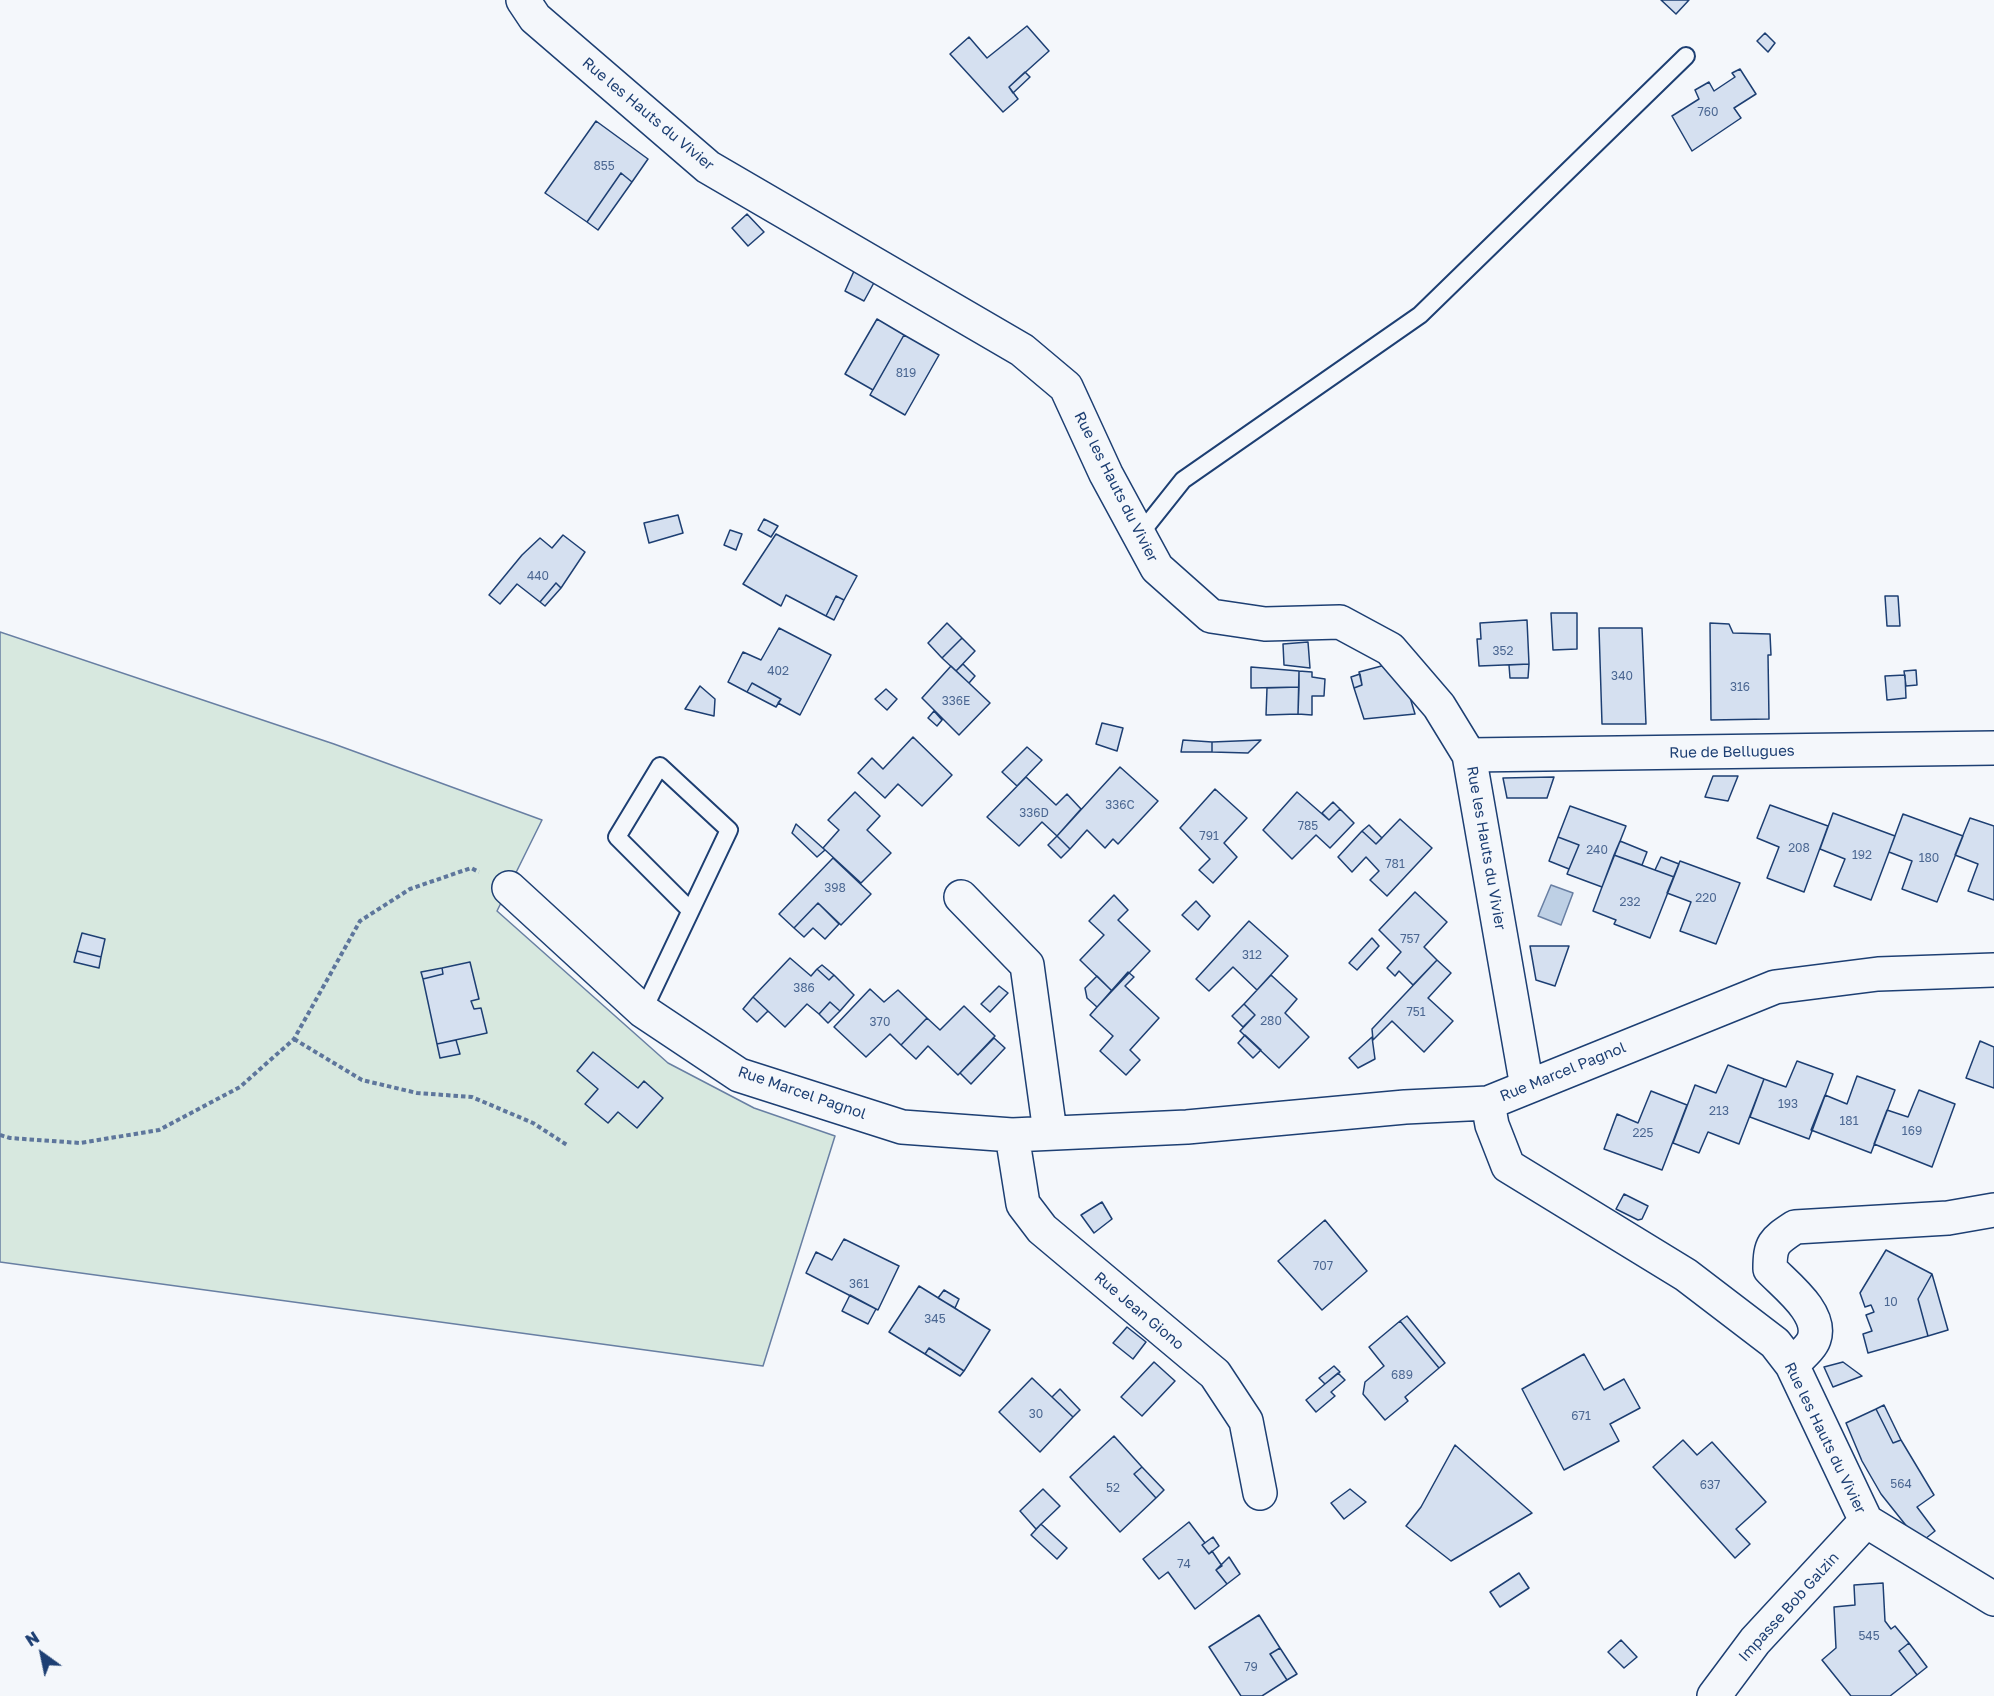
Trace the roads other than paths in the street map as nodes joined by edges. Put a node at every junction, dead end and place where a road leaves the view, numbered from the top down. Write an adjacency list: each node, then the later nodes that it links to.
1 (523, 0): 3 (street, Rue les Hauts du Vivier)
2 (1686, 56): 3 (lane)
3 (1140, 534): 5 (street, Rue les Hauts du Vivier)
4 (1994, 748): 5 (street, Rue de Bellugues)
5 (1469, 755): 11 (street, Rue les Hauts du Vivier)
6 (509, 888): 10 (street, Rue Marcel Pagnol)
7 (961, 897): 13 (street)
8 (690, 910): 8 (lane); 10 (lane)
9 (1994, 970): 11 (street, Rue Marcel Pagnol)
10 (643, 1011): 14 (street, Rue Marcel Pagnol)
11 (1527, 1087): 12 (street, Rue Marcel Pagnol)
12 (1488, 1103): 13 (street, Rue Marcel Pagnol); 16 (street, Rue les Hauts du Vivier)
13 (1050, 1132): 14 (street, Rue Marcel Pagnol)
14 (1012, 1135): 17 (street, Rue Jean Giono)
15 (1994, 1210): 16 (street)
16 (1792, 1365): 18 (street, Rue les Hauts du Vivier)
17 (1260, 1493)
18 (1866, 1521): 19 (street, Rue les Hauts du Vivier); 20 (street, Impasse Bob Galzin)
19 (1994, 1599)
20 (1714, 1696)

